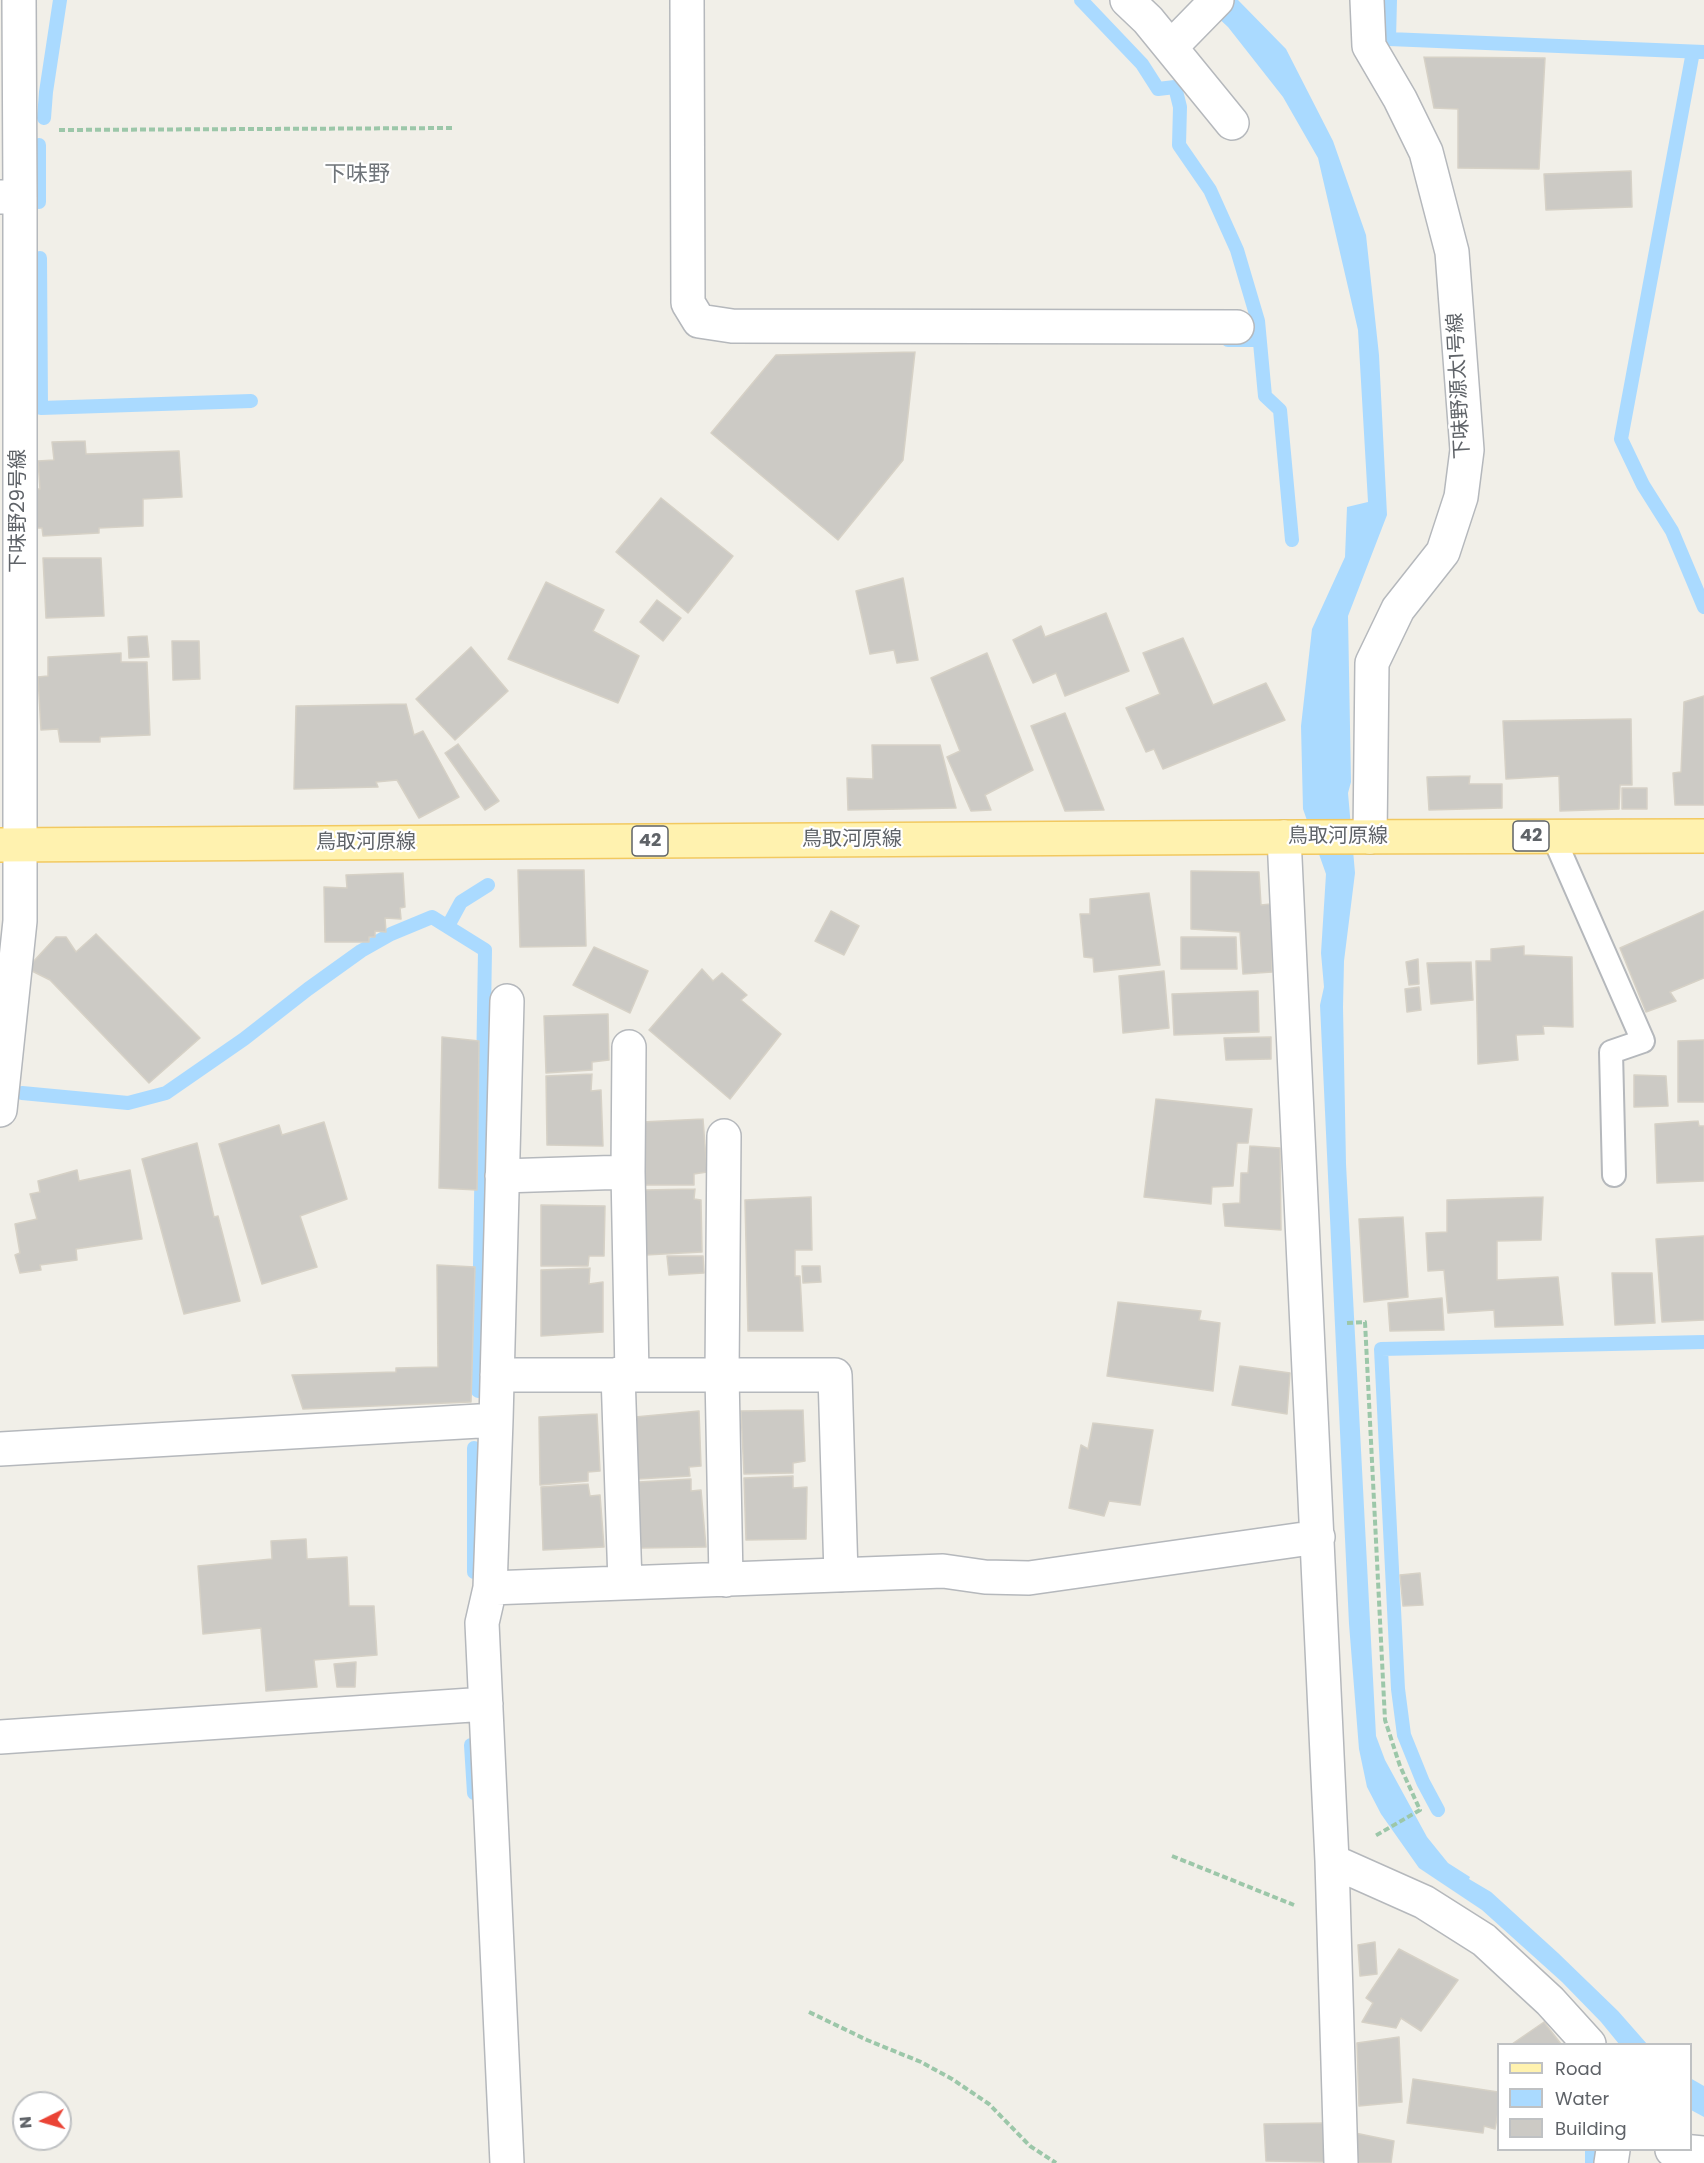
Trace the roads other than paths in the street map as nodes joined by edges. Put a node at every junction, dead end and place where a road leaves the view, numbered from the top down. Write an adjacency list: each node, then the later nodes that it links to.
1 (20, 0): 8 (street, 下味野29号線)
2 (687, 0): 9 (street)
3 (1127, 0): 6 (street)
4 (1217, 0): 6 (street)
5 (1366, 0): 13 (street, 下味野源太1号線)
6 (1171, 47): 7 (street)
7 (1232, 123)
8 (10, 197): 14 (street, 下味野29号線)
9 (1237, 327)
10 (1553, 836): 11 (main road, 鳥取河原線 / 42); 13 (main road, 鳥取河原線 / 42); 20 (lane)
11 (1704, 836)
12 (1292, 837): 13 (main road, 鳥取河原線 / 42); 14 (main road, 鳥取河原線 / 42); 27 (street)
13 (1364, 838)
14 (10, 845): 17 (street, 下味野29号線)
15 (507, 1001): 21 (street)
16 (629, 1047): 19 (street)
17 (0, 1110)
18 (724, 1136): 23 (street)
19 (628, 1172): 21 (street); 22 (street)
20 (1614, 1175)
21 (502, 1176): 24 (street)
22 (625, 1374): 23 (street); 24 (street); 30 (street)
23 (722, 1374): 28 (street); 29 (street)
24 (497, 1375): 25 (street)
25 (496, 1420): 26 (street); 31 (street)
26 (0, 1449)
27 (1317, 1537): 28 (street); 34 (street)
28 (841, 1575): 29 (street)
29 (726, 1580): 30 (street)
30 (624, 1583): 31 (street)
31 (490, 1588): 32 (street)
32 (486, 1704): 33 (street); 38 (street)
33 (0, 1737)
34 (1332, 1861): 35 (street); 39 (street)
35 (1588, 2043)
36 (1683, 2151): 37 (street)
37 (1704, 2153)
38 (507, 2163)
39 (1341, 2163)

